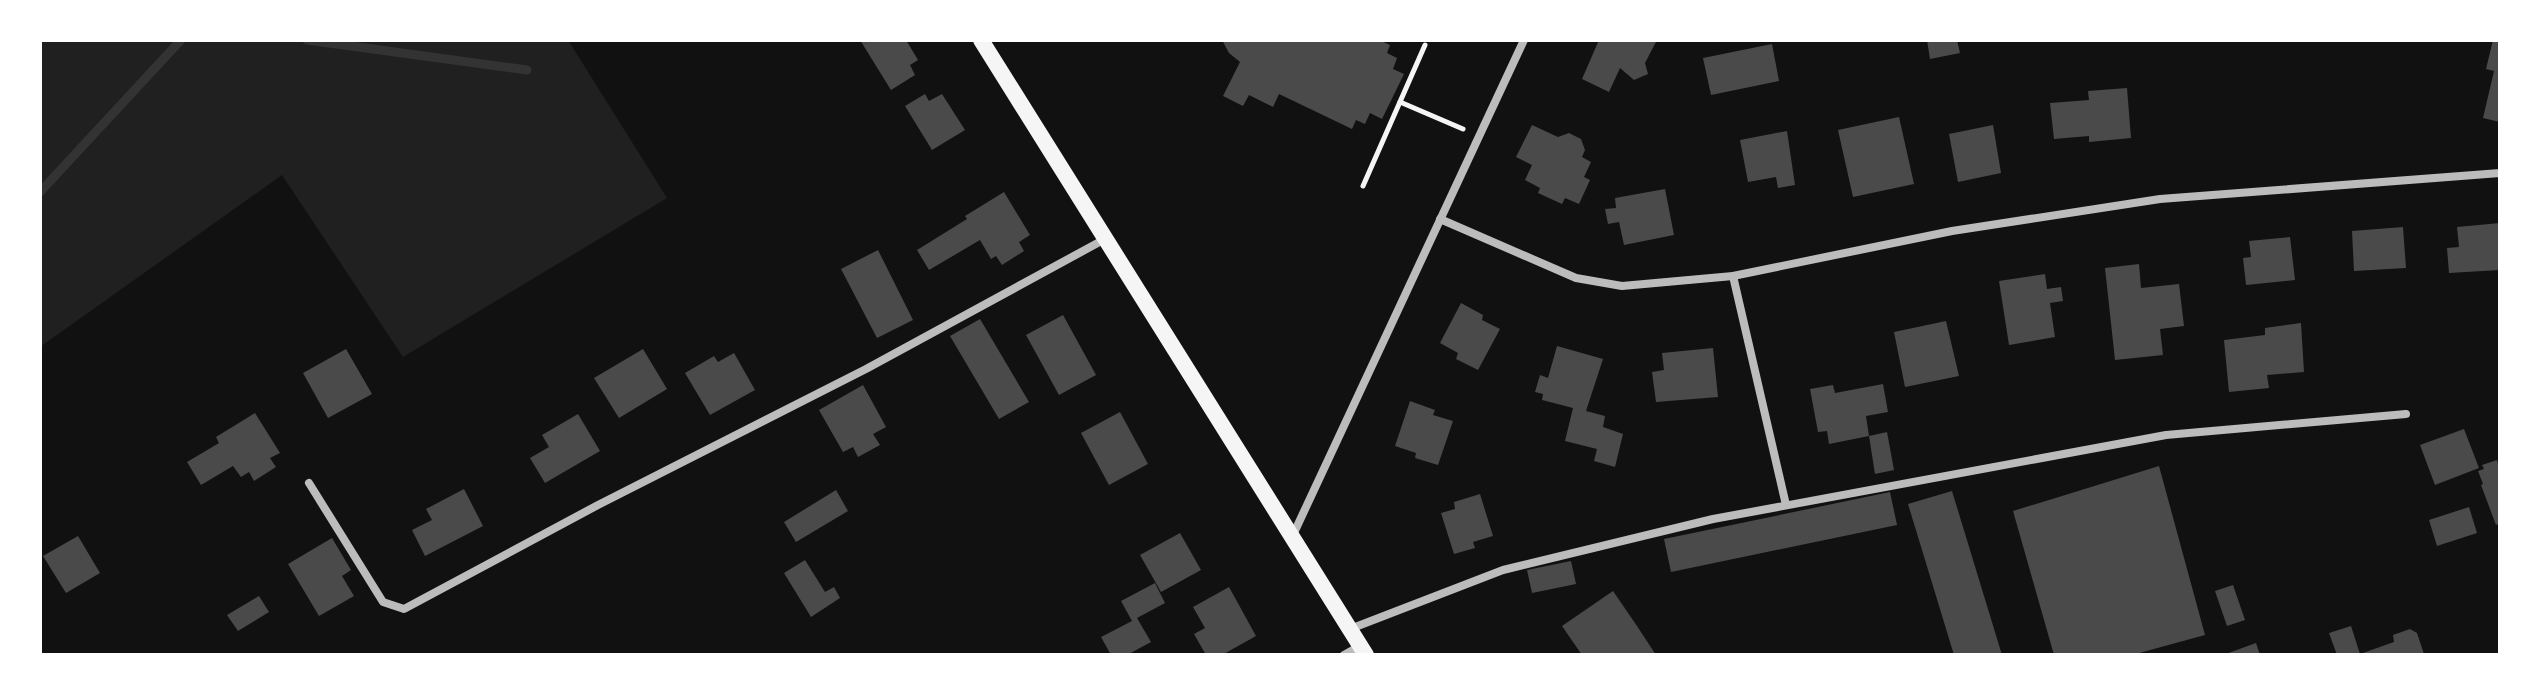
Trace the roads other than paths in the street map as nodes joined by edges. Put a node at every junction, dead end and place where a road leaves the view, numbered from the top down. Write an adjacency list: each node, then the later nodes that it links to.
1 (981, 40): 5 (main road)
2 (1524, 40): 4 (street)
3 (2500, 173): 6 (street)
4 (1440, 219): 6 (street); 10 (street)
5 (1105, 239): 8 (street); 10 (main road)
6 (1733, 276): 9 (street)
7 (2406, 414): 9 (street)
8 (309, 483)
9 (1786, 505): 11 (street)
10 (1292, 535): 11 (main road)
11 (1350, 629): 12 (main road)
12 (1363, 651): 13 (street)
13 (1344, 655)

